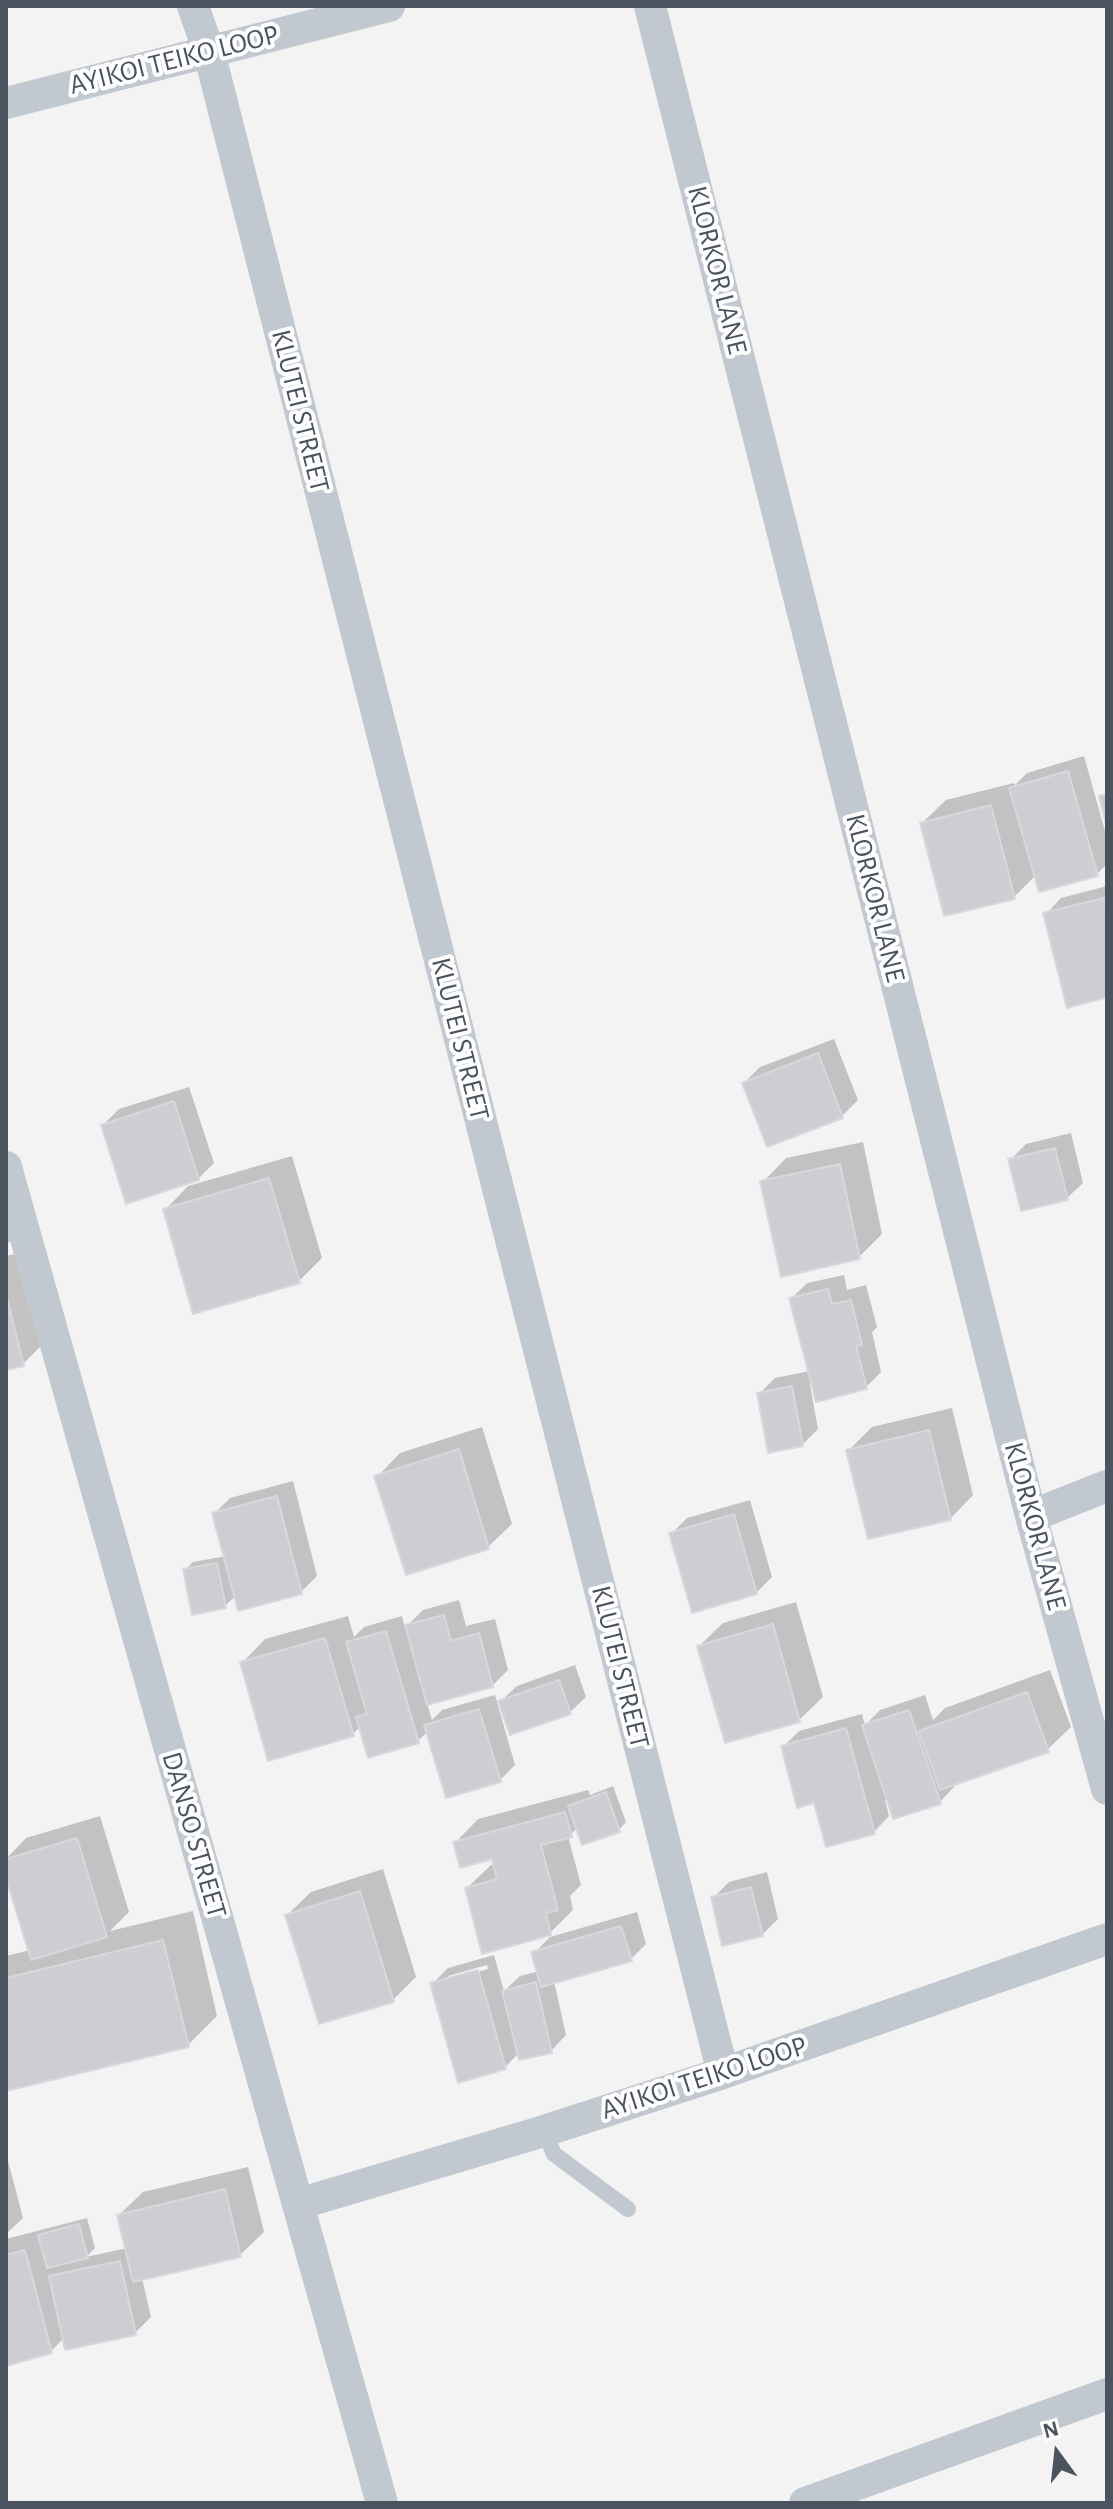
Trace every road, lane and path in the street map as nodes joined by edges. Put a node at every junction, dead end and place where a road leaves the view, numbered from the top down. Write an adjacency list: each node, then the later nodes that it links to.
1 (193, 6): 4 (street, KLUTEI STREET)
2 (389, 6): 4 (street, AYIKOI TEIKO LOOP)
3 (650, 6): 8 (street, KLORKOR LANE)
4 (209, 52): 5 (street, AYIKOI TEIKO LOOP); 11 (street, KLUTEI STREET)
5 (6, 103)
6 (6, 1167): 13 (street, DANSO STREET)
7 (1107, 1486): 8 (street)
8 (1031, 1516): 9 (street, KLORKOR LANE)
9 (1107, 1789)
10 (1107, 1939): 11 (street, AYIKOI TEIKO LOOP)
11 (723, 2073): 12 (street, AYIKOI TEIKO LOOP)
12 (544, 2131): 13 (street, AYIKOI TEIKO LOOP); 14 (lane)
13 (298, 2204): 16 (street, DANSO STREET)
14 (628, 2209)
15 (1107, 2394): 17 (street)
16 (382, 2503)
17 (805, 2503)

